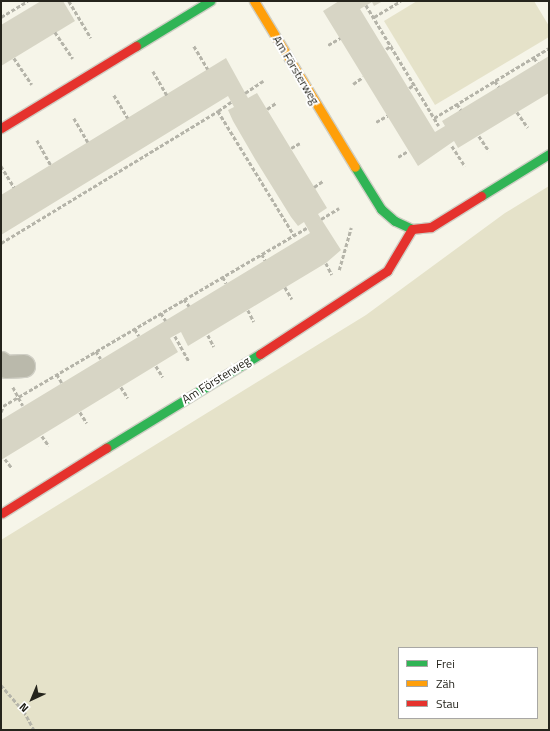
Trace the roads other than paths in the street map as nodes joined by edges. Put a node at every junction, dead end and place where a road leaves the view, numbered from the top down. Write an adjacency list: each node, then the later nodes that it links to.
1 (210, 1): 3 (street)
2 (254, 1): 5 (street, Am Försterweg)
3 (1, 128)
4 (549, 154): 5 (street)
5 (412, 229): 8 (street, Am Försterweg)
6 (1, 363): 7 (street)
7 (24, 366)
8 (2, 513)

